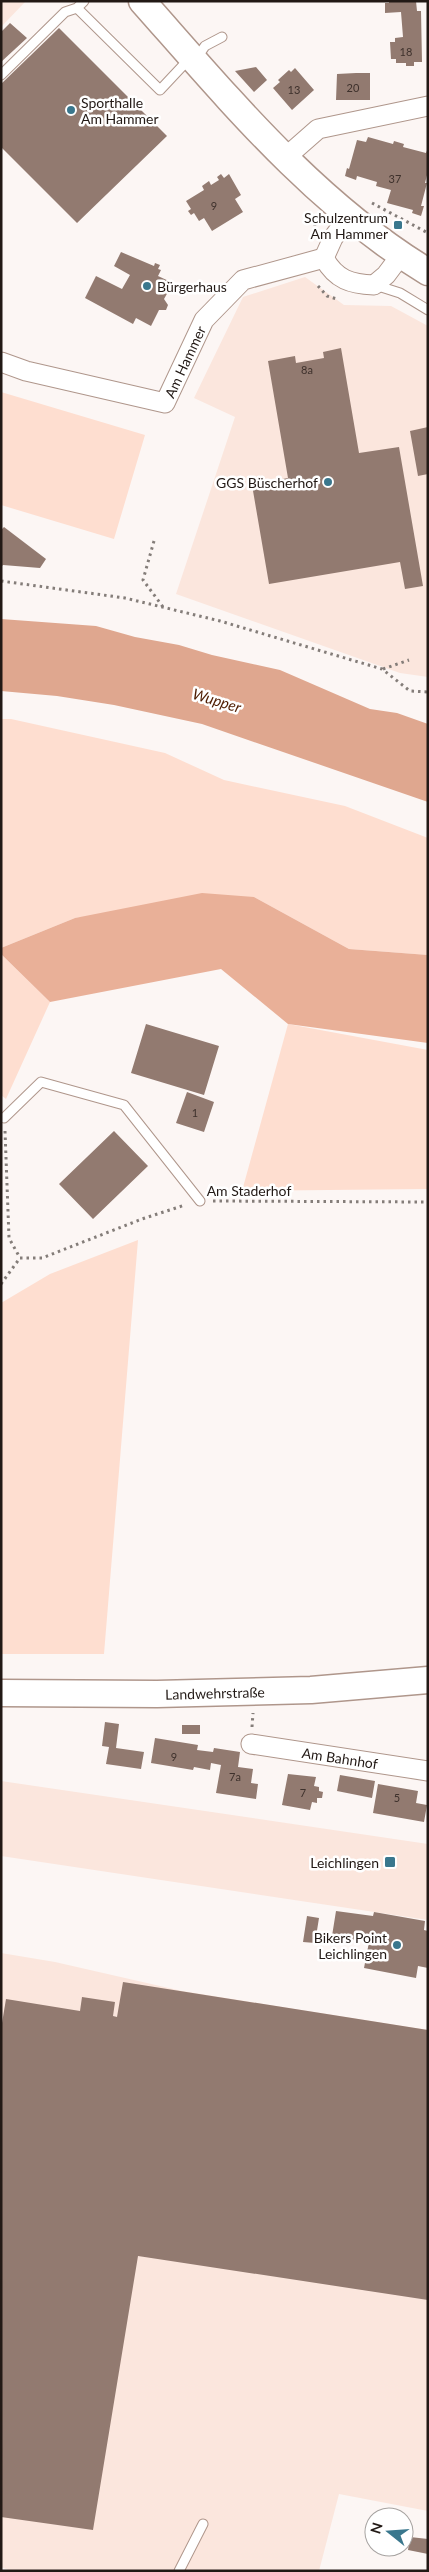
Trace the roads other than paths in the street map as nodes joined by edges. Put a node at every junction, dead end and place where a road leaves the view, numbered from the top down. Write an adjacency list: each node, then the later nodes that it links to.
1 (142, 1): 4 (main road)
2 (81, 5): 4 (lane); 5 (lane)
3 (222, 37): 4 (lane)
4 (193, 59): 7 (main road)
5 (1, 75)
6 (428, 106): 7 (street)
7 (284, 158): 8 (main road)
8 (349, 216): 9 (main road); 10 (street)
9 (401, 254): 11 (main road); 12 (street)
10 (324, 258): 12 (street); 14 (street, Am Hammer)
11 (428, 272)
12 (374, 284): 13 (lane)
13 (428, 310)
14 (1, 362)
15 (4, 1118): 16 (lane)
16 (200, 1201)
17 (428, 1680): 18 (main road, Landwehrstraße)
18 (1, 1693)
19 (251, 1744): 20 (street, Am Bahnhof)
20 (428, 1771)
21 (204, 2524): 22 (lane)
22 (179, 2571)

